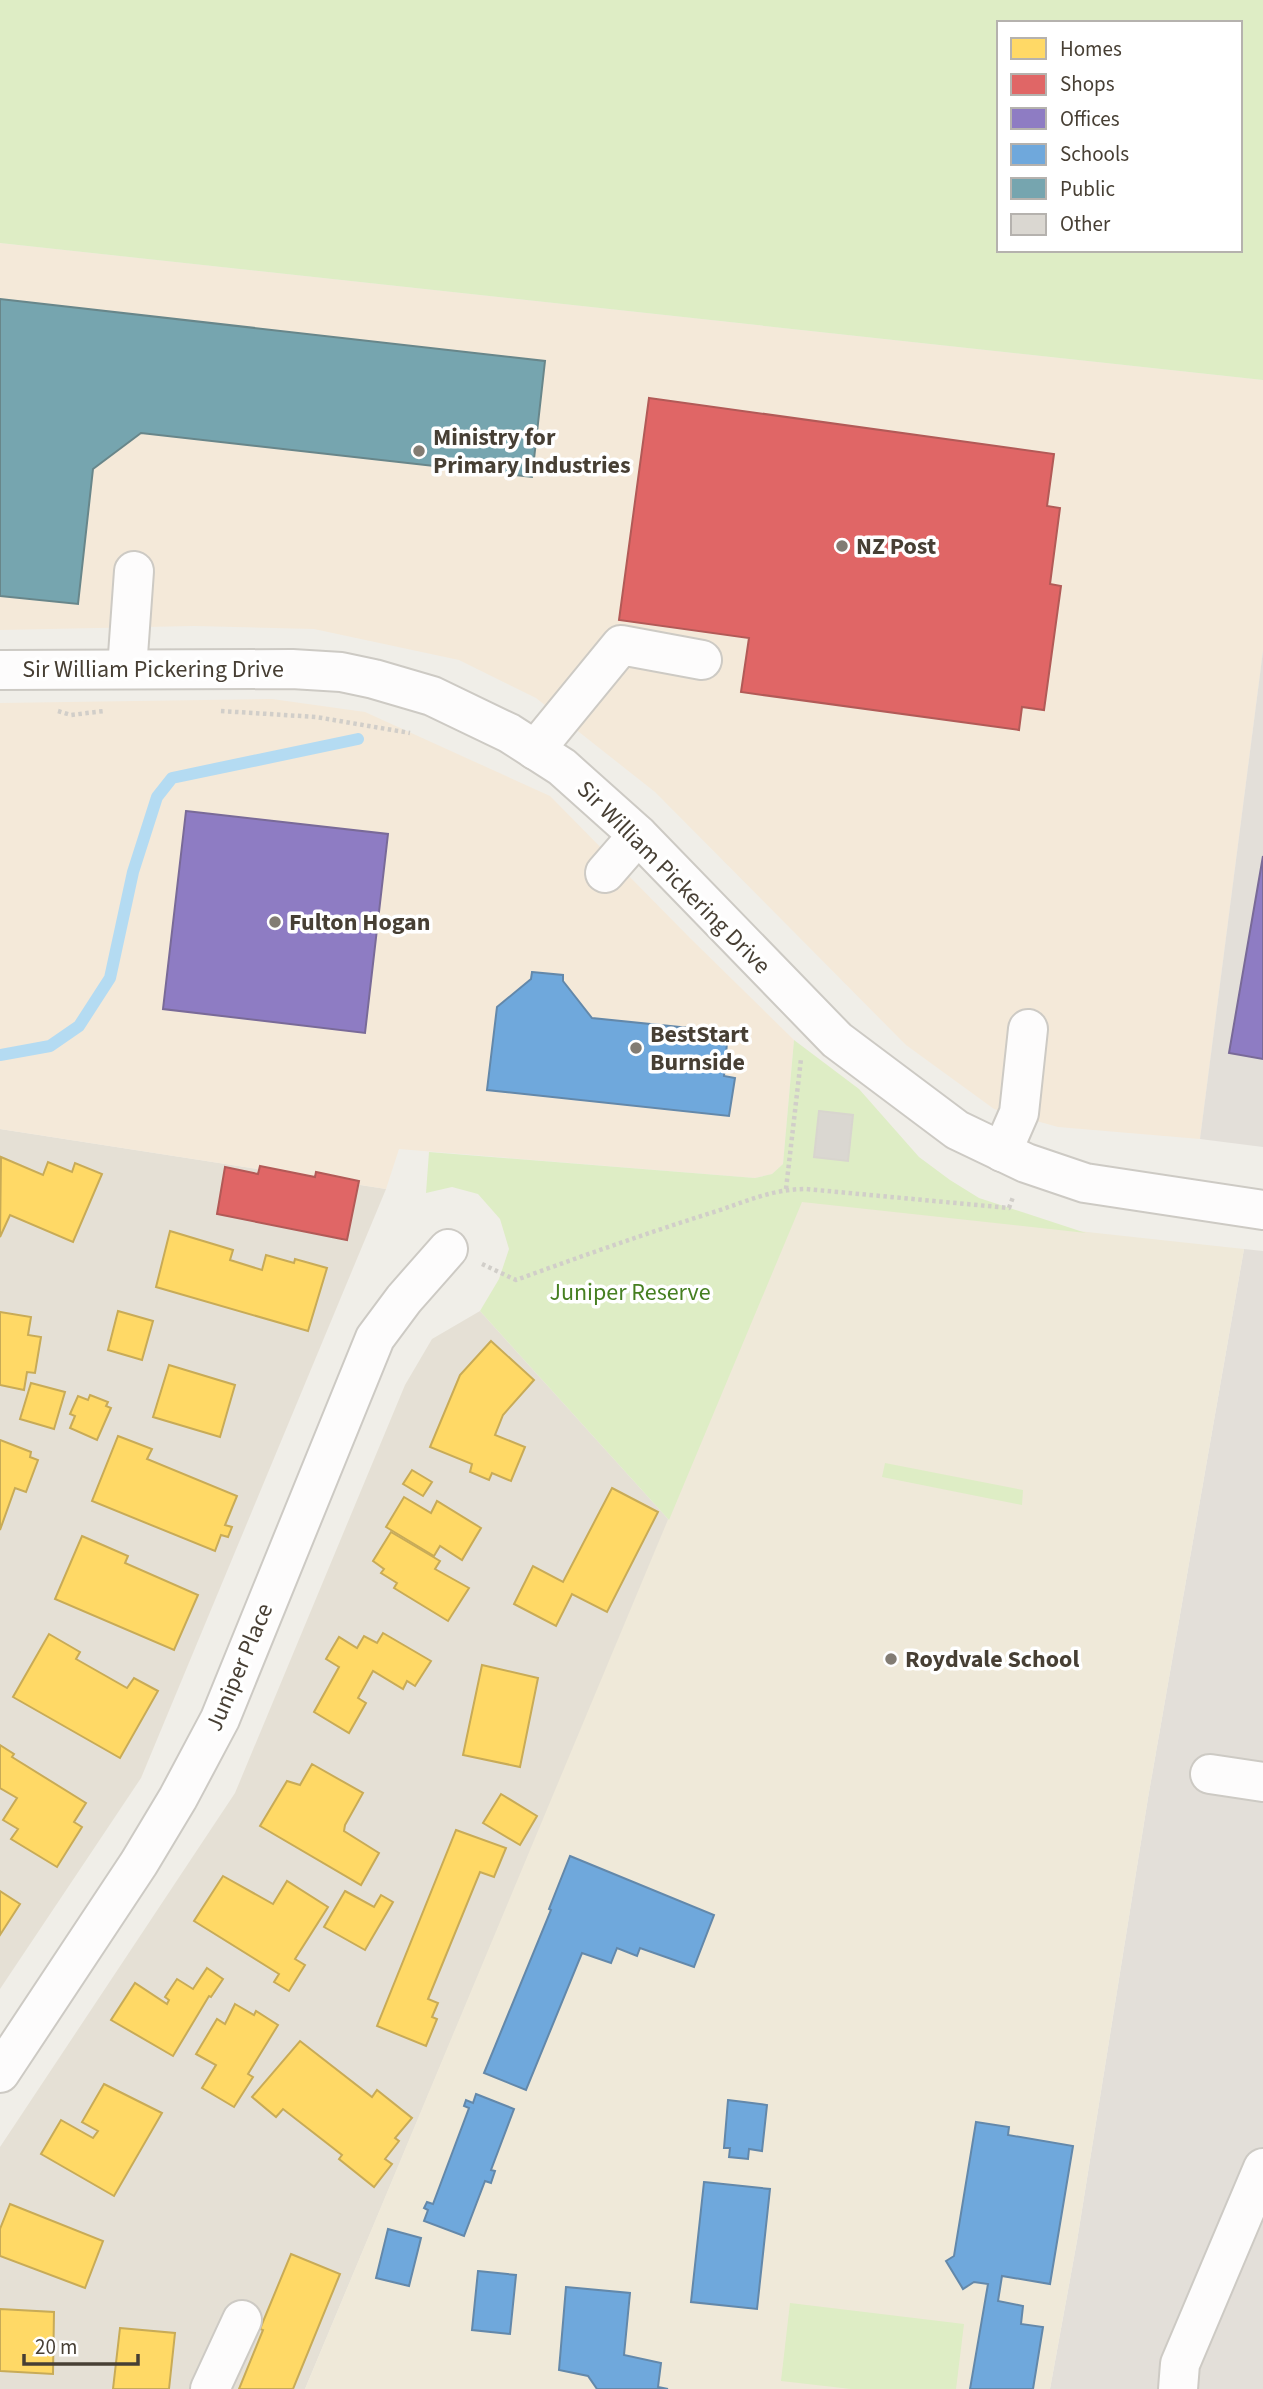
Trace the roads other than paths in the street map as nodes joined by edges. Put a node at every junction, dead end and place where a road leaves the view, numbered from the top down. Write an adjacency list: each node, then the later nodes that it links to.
1 (134, 571): 3 (street)
2 (702, 660): 5 (street)
3 (127, 669): 4 (street, Sir William Pickering Drive); 5 (street, Sir William Pickering Drive)
4 (0, 670)
5 (536, 750): 6 (street, Sir William Pickering Drive)
6 (638, 835): 7 (street); 9 (street, Sir William Pickering Drive)
7 (605, 873)
8 (1028, 1029): 9 (street)
9 (1014, 1158): 10 (street, Sir William Pickering Drive)
10 (1263, 1210)
11 (449, 1249): 14 (street, Juniper Place)
12 (1210, 1774): 13 (street)
13 (1263, 1782)
14 (0, 2073)
15 (1263, 2168): 18 (street)
16 (242, 2320): 17 (street)
17 (210, 2389)
18 (1178, 2389)

